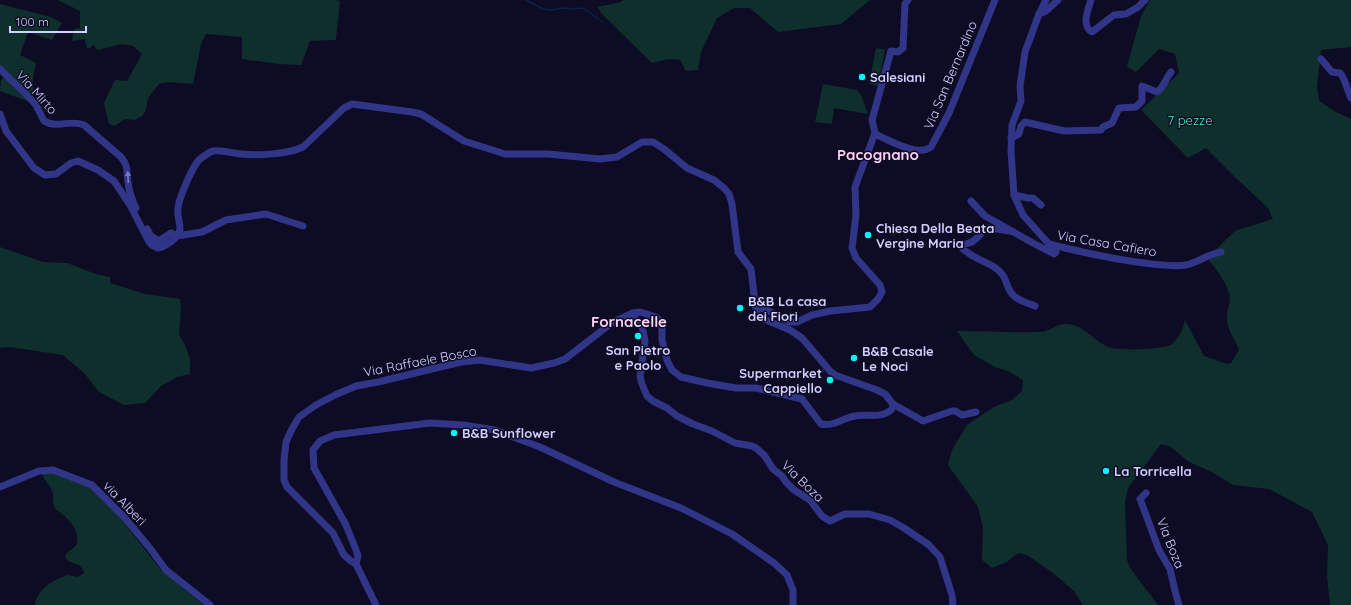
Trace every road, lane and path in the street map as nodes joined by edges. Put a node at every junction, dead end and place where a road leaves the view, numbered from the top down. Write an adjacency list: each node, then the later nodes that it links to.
1 (908, 0): 13 (street)
2 (995, 0): 13 (street, Via San Bernardino)
3 (1046, 0): 7 (street)
4 (1058, 0): 7 (street)
5 (1091, 0): 6 (street)
6 (1145, 0)
7 (1039, 14): 14 (street)
8 (1321, 59): 11 (street)
9 (0, 69): 20 (street, Via Mirto, one-way to 9)
10 (1171, 72): 14 (street)
11 (1351, 98)
12 (0, 114): 20 (street)
13 (875, 133): 23 (street)
14 (1011, 138): 15 (street)
15 (1014, 195): 17 (street); 21 (street)
16 (971, 201): 19 (street, Via Casa Cafiero)
17 (1040, 205)
18 (303, 226): 20 (street)
19 (1012, 231): 21 (street, Via Casa Cafiero); 24 (street)
20 (177, 236): 23 (street)
21 (1049, 244): 22 (street, Via Casa Cafiero)
22 (1221, 252)
23 (755, 306): 26 (street)
24 (1035, 306)
25 (633, 313): 26 (street); 30 (street, Via Raffaele Bosco); 34 (street, Via Boza)
26 (893, 404): 27 (street)
27 (976, 412)
28 (0, 487): 31 (street, via Alberi)
29 (1146, 493): 35 (street, Via Boza)
30 (356, 564): 32 (street); 33 (street)
31 (210, 605)
32 (376, 605)
33 (793, 605)
34 (953, 605)
35 (1179, 605)

